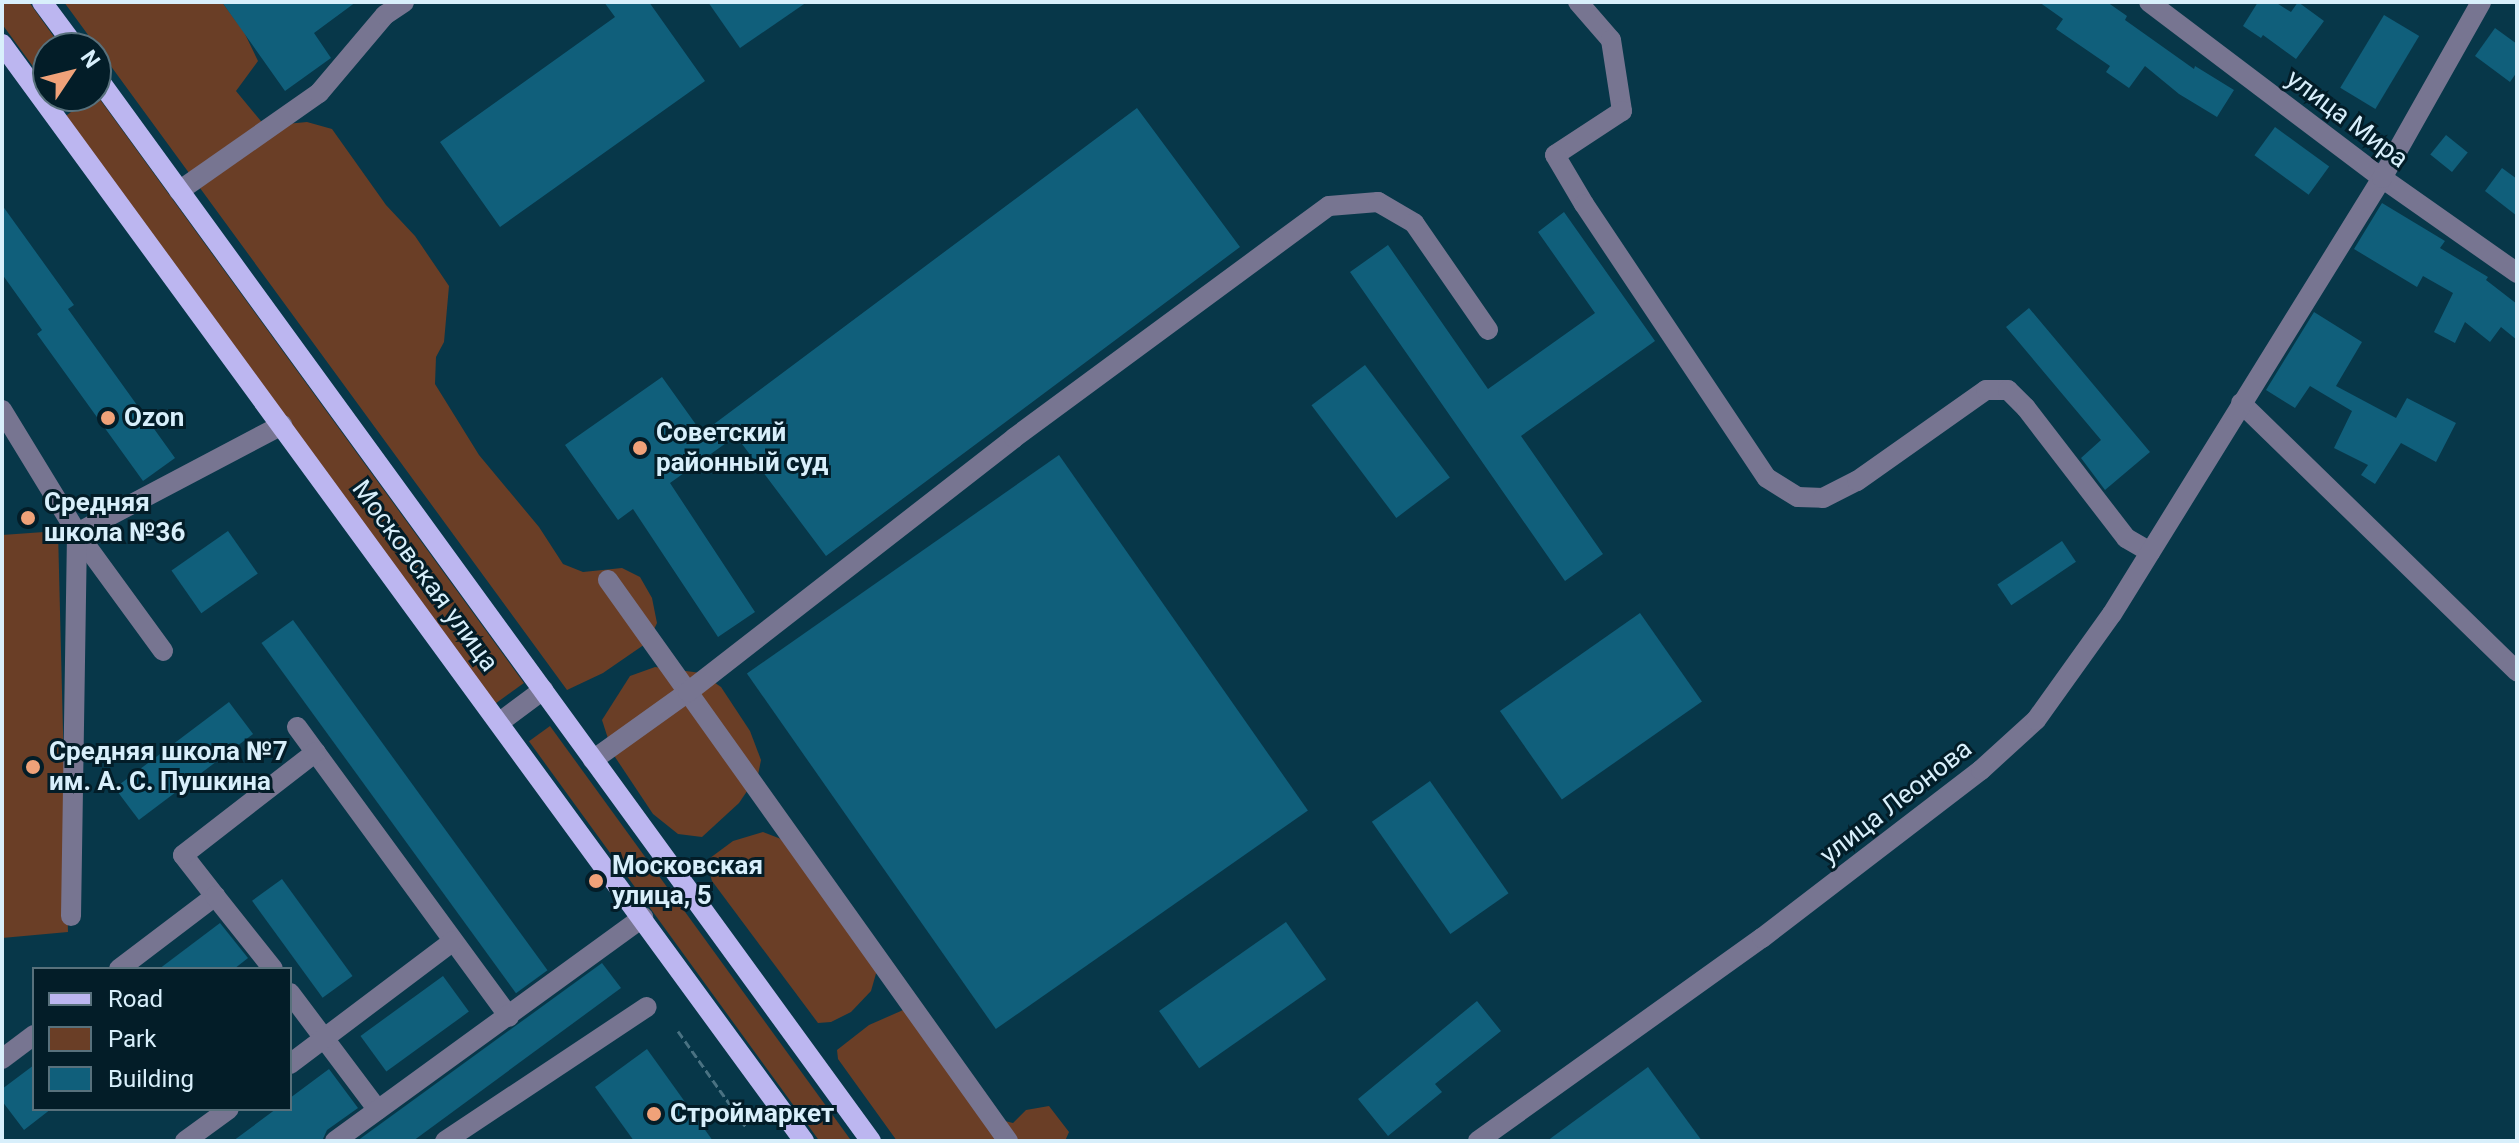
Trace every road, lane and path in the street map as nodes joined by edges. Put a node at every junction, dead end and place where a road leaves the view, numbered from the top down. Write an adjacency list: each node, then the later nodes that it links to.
1 (42, 2): 6 (main road)
2 (404, 2): 10 (street)
3 (1578, 2): 17 (street)
4 (2149, 2): 9 (street, улица Мира)
5 (2481, 2): 9 (street, улица Леонова)
6 (64, 32)
7 (2, 44): 15 (main road, Московская улица)
8 (112, 98): 10 (main road, Московская улица)
9 (2382, 178): 11 (street, улица Мира); 13 (street, улица Леонова)
10 (179, 191): 21 (main road, Московская улица)
11 (2517, 273)
12 (1488, 330): 22 (street)
13 (2243, 400): 17 (street, улица Леонова); 20 (street)
14 (2, 410): 16 (street)
15 (282, 425): 16 (street); 23 (main road, Московская улица)
16 (77, 533): 19 (street); 28 (street)
17 (2150, 552): 50 (street, улица Леонова)
18 (608, 580): 22 (street)
19 (163, 651)
20 (2517, 671)
21 (543, 690): 23 (street); 26 (main road, Московская улица)
22 (688, 692): 26 (street); 49 (street)
23 (500, 722): 29 (main road, Московская улица)
24 (297, 727): 25 (street)
25 (316, 752): 27 (street); 30 (street)
26 (593, 760): 48 (main road, Московская улица)
27 (215, 896): 31 (street); 32 (street)
28 (71, 916)
29 (643, 917): 35 (street); 47 (main road, Московская улица)
30 (453, 941): 35 (street); 38 (street)
31 (122, 967)
32 (271, 967)
33 (292, 996): 38 (street)
34 (647, 1007): 46 (street)
35 (509, 1017): 41 (street)
36 (678, 1031): 43 (path)
37 (32, 1036): 39 (street)
38 (324, 1039): 40 (street); 41 (street)
39 (2, 1059)
40 (292, 1063)
41 (378, 1110): 45 (street)
42 (226, 1111): 44 (street)
43 (746, 1127)
44 (185, 1141)
45 (335, 1141)
46 (445, 1141)
47 (804, 1141)
48 (871, 1141)
49 (1008, 1141)
50 (1478, 1141)

